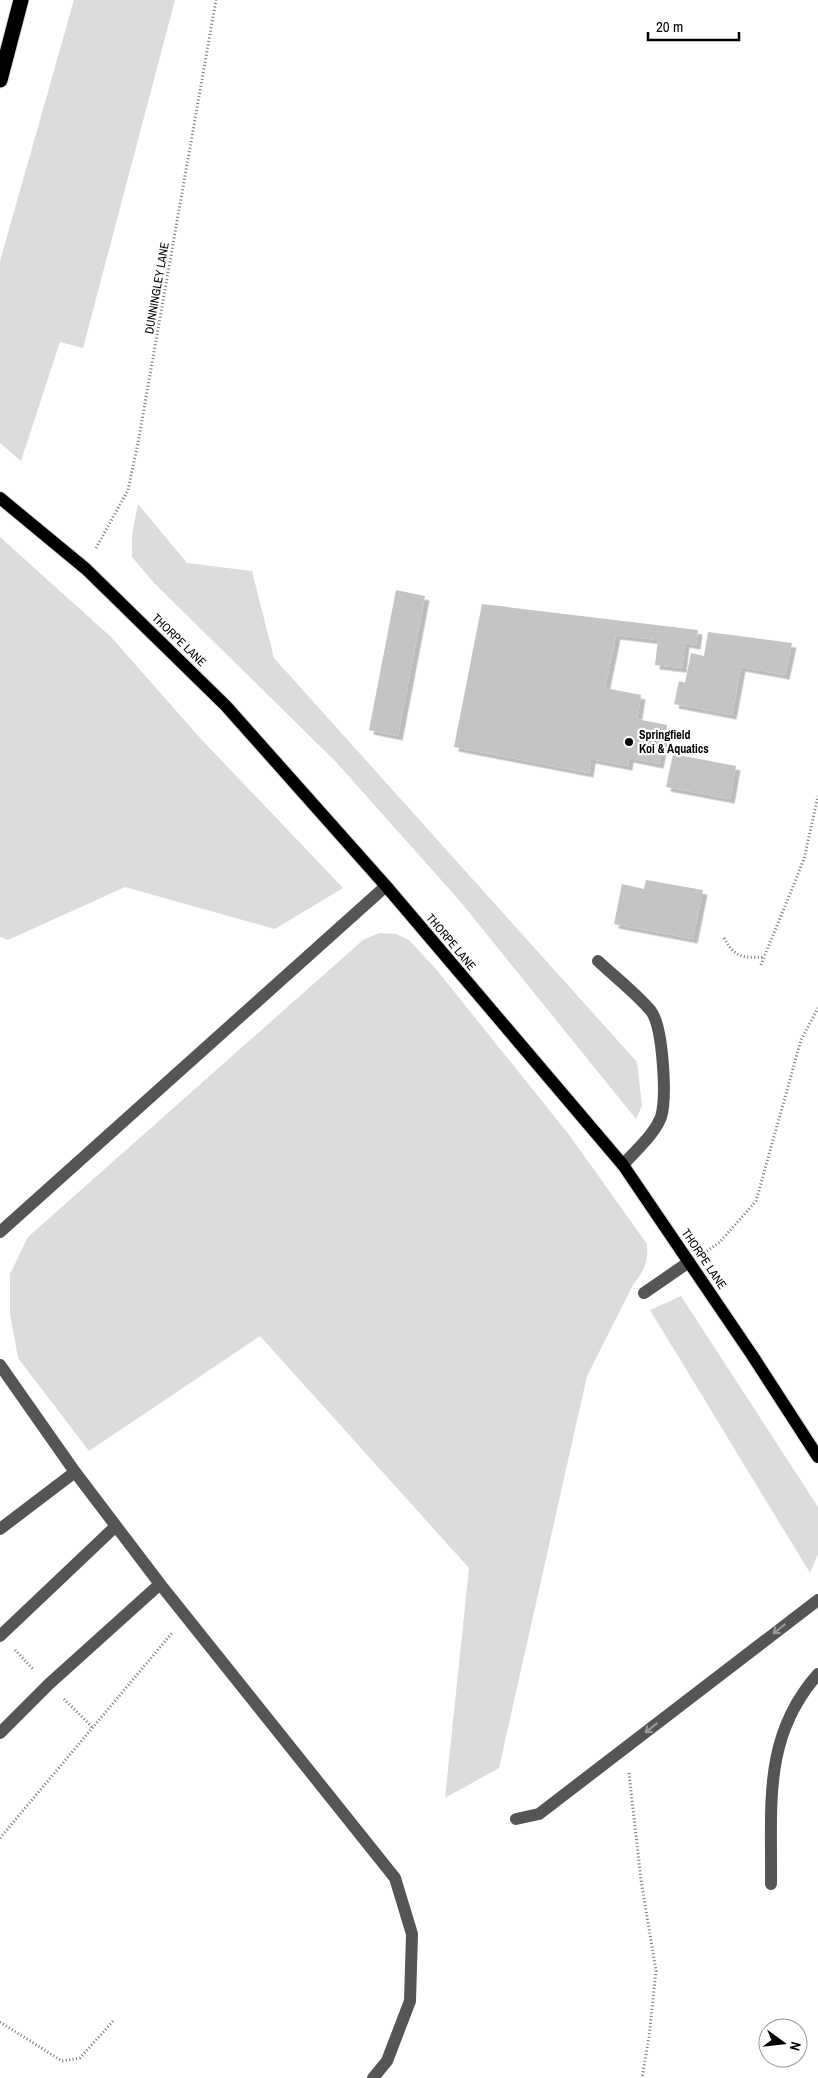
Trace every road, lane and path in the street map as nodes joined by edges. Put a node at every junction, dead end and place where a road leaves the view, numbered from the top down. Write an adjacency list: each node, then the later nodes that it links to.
1 (21, 0): 3 (highway)
2 (216, 0): 5 (path, DUNNINGLEY LANE)
3 (0, 80)
4 (0, 498): 5 (main road, THORPE LANE)
5 (86, 569): 7 (main road, THORPE LANE)
6 (818, 796): 9 (path)
7 (386, 886): 13 (main road, THORPE LANE); 14 (lane)
8 (724, 938): 9 (path)
9 (764, 958): 11 (path)
10 (598, 961): 13 (lane)
11 (761, 965)
12 (818, 1008): 15 (path)
13 (623, 1165): 15 (main road, THORPE LANE)
14 (0, 1232)
15 (689, 1262): 16 (lane); 18 (main road, THORPE LANE)
16 (644, 1293)
17 (0, 1365): 19 (lane)
18 (818, 1457)
19 (75, 1472): 20 (lane); 21 (lane)
20 (116, 1526): 22 (lane); 25 (lane)
21 (0, 1529)
22 (160, 1584): 24 (lane); 27 (lane)
23 (818, 1600): 28 (lane, one-way to 28)
24 (185, 1618): 30 (path); 34 (lane)
25 (0, 1636)
26 (818, 1674): 31 (lane)
27 (0, 1733)
28 (626, 1747): 29 (lane); 35 (path)
29 (516, 1819)
30 (0, 1838)
31 (771, 1884)
32 (114, 2020): 33 (path)
33 (0, 2022)
34 (373, 2078)
35 (642, 2078)

